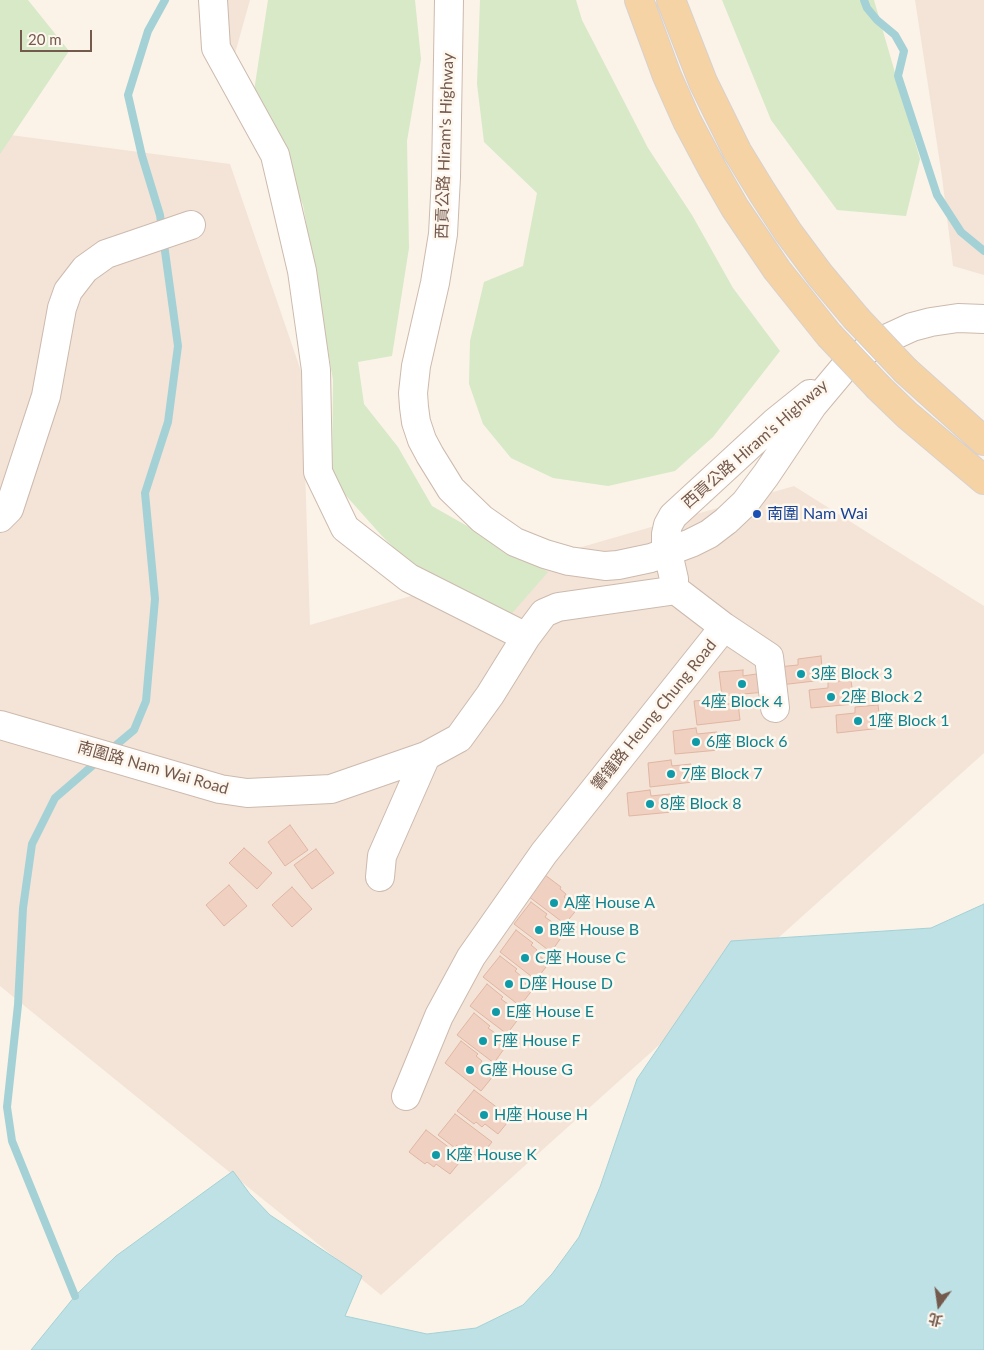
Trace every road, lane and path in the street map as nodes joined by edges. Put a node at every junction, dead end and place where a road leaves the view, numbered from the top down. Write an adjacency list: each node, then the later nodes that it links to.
1 (196, 0): 5 (street)
2 (449, 0): 12 (street, 西貢公路 Hiram's Highway)
3 (639, 0): 10 (main road, bridge)
4 (671, 0): 9 (main road, bridge)
5 (214, 11): 15 (street)
6 (191, 225): 11 (street)
7 (984, 319): 8 (street, 西貢公路 Hiram's Highway)
8 (844, 368): 12 (street, 西貢公路 Hiram's Highway); 12 (street, 西貢公路 Hiram's Highway)
9 (984, 441)
10 (984, 480)
11 (0, 518)
12 (668, 552): 13 (street)
13 (673, 588): 14 (street, 響鐘路 Heung Chung Road); 15 (street, 南圍路 Nam Wai Road)
14 (724, 627): 16 (street); 20 (street, 響鐘路 Heung Chung Road)
15 (526, 637): 18 (street, 南圍路 Nam Wai Road)
16 (774, 708)
17 (0, 725): 18 (street, 南圍路 Nam Wai Road)
18 (426, 756): 19 (street)
19 (380, 877)
20 (406, 1096)

